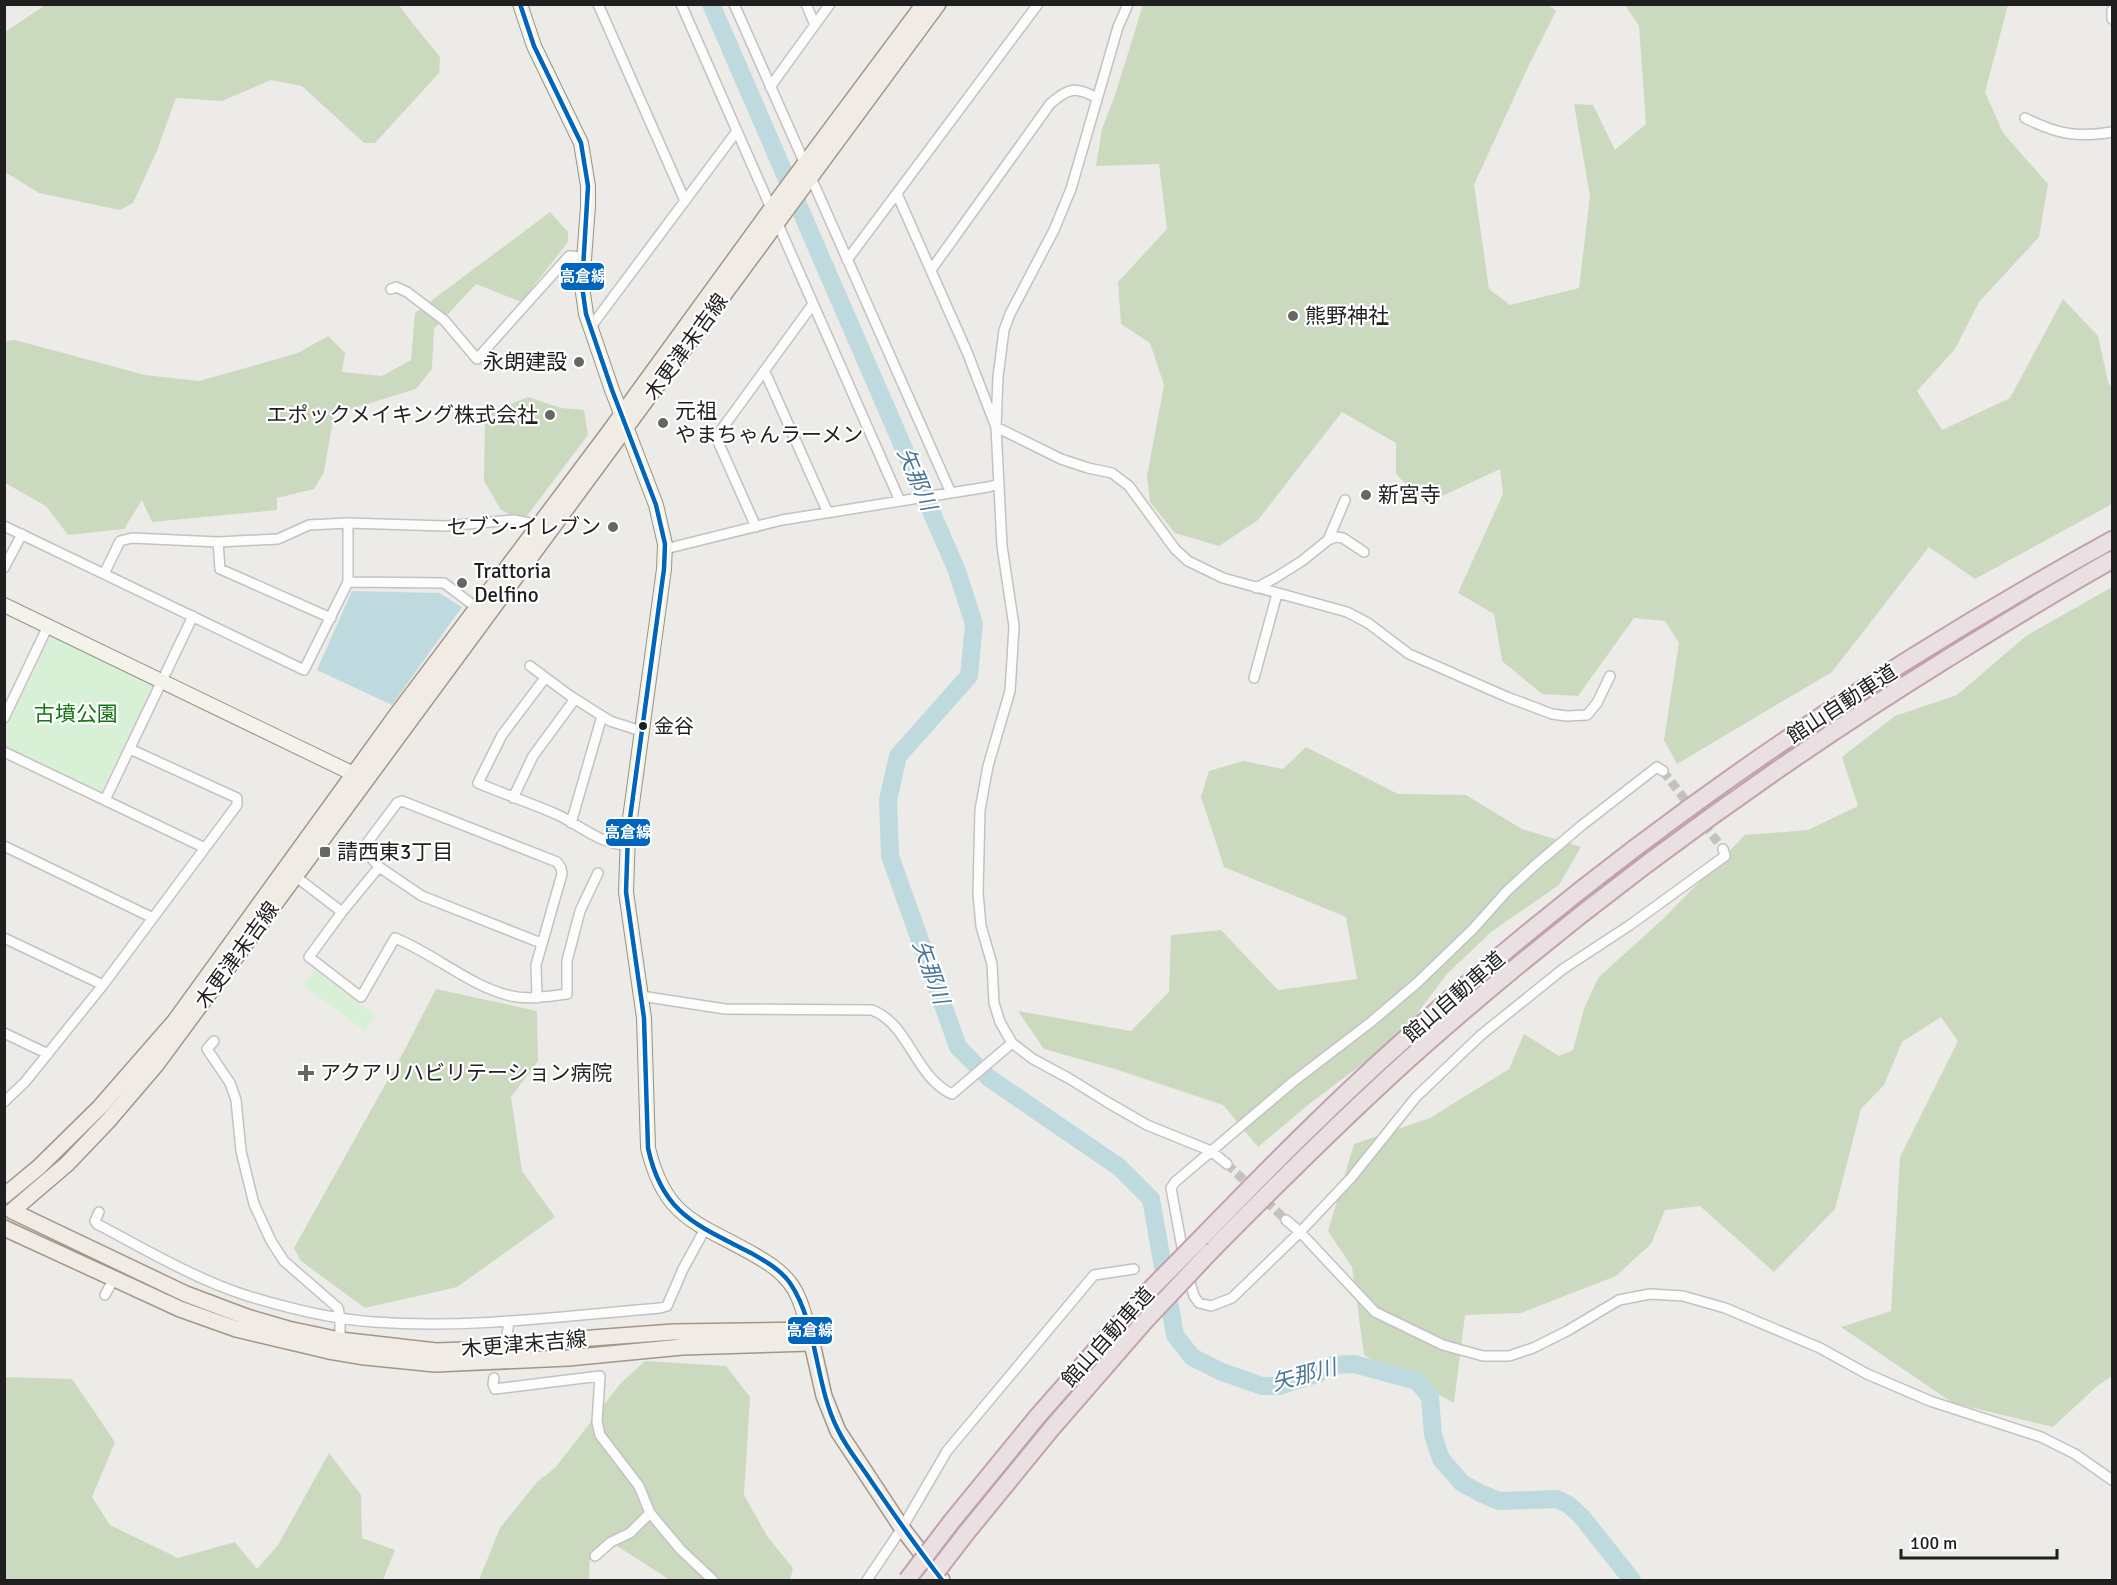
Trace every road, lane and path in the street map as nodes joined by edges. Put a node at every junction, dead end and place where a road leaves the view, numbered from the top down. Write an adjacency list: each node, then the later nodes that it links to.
1 (520, 4): 23 (street)
2 (598, 4): 21 (street)
3 (681, 4): 17 (street)
4 (734, 4): 14 (street)
5 (806, 4): 13 (street)
6 (830, 4): 13 (street)
7 (924, 4): 19 (main road, 木更津末吉線)
8 (938, 4): 19 (main road, 木更津末吉線)
9 (1038, 4): 20 (street)
10 (1128, 4): 15 (street)
11 (2112, 10): 12 (street)
12 (2112, 20)
13 (815, 25): 14 (street)
14 (770, 87): 19 (street)
15 (1097, 98): 25 (street); 31 (street)
16 (2025, 118): 18 (street)
17 (737, 131): 21 (street); 22 (street)
18 (2112, 132)
19 (808, 170): 22 (main road, 木更津末吉線); 24 (street)
20 (897, 194): 24 (street); 25 (street)
21 (685, 201): 28 (street)
22 (775, 215): 27 (street); 30 (main road, 木更津末吉線)
23 (583, 257): 26 (street); 28 (street)
24 (847, 260): 33 (street)
25 (931, 270): 31 (street)
26 (391, 289)
27 (813, 304): 29 (street); 35 (street)
28 (590, 327): 30 (street)
29 (765, 372): 36 (street); 40 (street)
30 (624, 421): 38 (main road, 木更津末吉線); 45 (street); 70 (main road, 木更津末吉線)
31 (996, 427): 32 (street); 51 (street)
32 (999, 484): 33 (street); 90 (street)
33 (947, 494): 35 (street)
34 (1344, 500): 42 (street)
35 (903, 501): 36 (street)
36 (828, 513): 40 (street)
37 (348, 522): 38 (street); 44 (street); 50 (street)
38 (539, 525): 54 (main road, 木更津末吉線)
39 (4, 526): 41 (street)
40 (756, 527): 45 (street)
41 (22, 534): 48 (street); 49 (street)
42 (1328, 540): 46 (street); 51 (street)
43 (2112, 540): 117 (highway, 館山自動車道, bridge)
44 (218, 542): 49 (street); 56 (street)
45 (665, 549): 66 (street)
46 (1364, 552)
47 (2112, 560): 120 (highway, 館山自動車道, bridge)
48 (4, 568)
49 (104, 574): 55 (street)
50 (348, 582): 54 (street); 56 (street)
51 (1256, 588): 52 (street)
52 (1277, 594): 59 (street); 61 (street)
53 (4, 605): 57 (street)
54 (477, 608): 70 (main road, 木更津末吉線)
55 (193, 616): 56 (street); 62 (street)
56 (331, 618)
57 (48, 626): 62 (street); 65 (street)
58 (530, 666): 60 (street)
59 (1610, 676)
60 (545, 678): 63 (street); 71 (street)
61 (1254, 678)
62 (162, 681): 67 (street); 70 (street)
63 (575, 699): 64 (street); 71 (street)
64 (602, 716): 66 (street); 73 (street)
65 (4, 718)
66 (641, 731): 74 (street)
67 (130, 748): 72 (street); 76 (street)
68 (4, 752): 72 (street)
69 (1663, 771): 93 (street)
70 (359, 777): 80 (main road, 木更津末吉線); 95 (main road, 木更津末吉線)
71 (513, 798): 73 (street)
72 (105, 800): 76 (street)
73 (571, 823): 74 (street)
74 (627, 845): 86 (street)
75 (4, 846): 82 (street)
76 (205, 848): 82 (street)
77 (1723, 849): 101 (street)
78 (379, 867): 81 (street); 84 (street); 84 (street)
79 (598, 873): 87 (street)
80 (295, 876): 81 (street); 96 (main road, 木更津末吉線)
81 (342, 912): 87 (street)
82 (153, 918): 85 (street)
83 (4, 938): 85 (street)
84 (541, 943): 87 (street)
85 (103, 985): 91 (street)
86 (641, 996): 90 (street); 100 (street)
87 (537, 998)
88 (4, 1033): 91 (street)
89 (214, 1041): 105 (street)
90 (1012, 1043): 93 (street)
91 (48, 1054): 92 (street)
92 (4, 1102)
93 (1211, 1151): 94 (street); 101 (street)
94 (1227, 1164)
95 (4, 1196)
96 (7, 1212): 109 (main road, 木更津末吉線)
97 (99, 1212): 105 (street)
98 (1286, 1220): 101 (street)
99 (4, 1228): 103 (main road, 木更津末吉線)
100 (705, 1229): 106 (street); 108 (street)
101 (1300, 1232): 113 (street)
102 (1134, 1269): 115 (street)
103 (113, 1280): 104 (street); 110 (main road, 木更津末吉線)
104 (105, 1295)
105 (340, 1318): 106 (street); 109 (street)
106 (509, 1321): 107 (street)
107 (507, 1335)
108 (810, 1336): 109 (main road, 木更津末吉線); 110 (main road, 木更津末吉線); 115 (main road)
109 (340, 1340)
110 (606, 1354): 111 (street)
111 (600, 1376): 112 (street); 114 (street)
112 (494, 1378)
113 (2112, 1480)
114 (650, 1514): 116 (street); 118 (street)
115 (902, 1528): 119 (street); 121 (main road)
116 (595, 1556)
117 (907, 1580)
118 (713, 1581)
119 (867, 1581)
120 (930, 1581)
121 (942, 1581)

